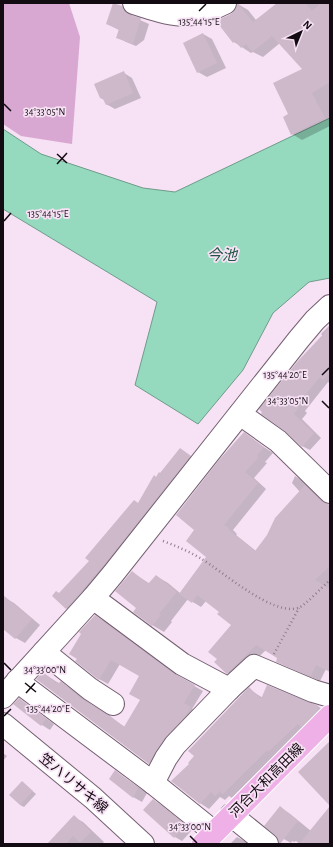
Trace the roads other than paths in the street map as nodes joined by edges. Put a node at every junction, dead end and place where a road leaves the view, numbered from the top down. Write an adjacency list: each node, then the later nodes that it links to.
1 (134, 3): 2 (street)
2 (225, 3)
3 (330, 306): 4 (street)
4 (240, 414): 5 (street); 6 (street)
5 (330, 492)
6 (93, 598): 7 (street); 9 (street)
7 (44, 652): 8 (street); 12 (street)
8 (17, 681): 11 (street); 15 (street)
9 (229, 689): 10 (street); 15 (street)
10 (330, 696)
11 (3, 697)
12 (114, 704)
13 (330, 716): 16 (main road, 河合大和高田線)
14 (3, 724): 18 (street, 笠ハリサキ線)
15 (153, 783): 17 (street)
16 (231, 815): 17 (main road, 河合大和高田線); 19 (street)
17 (208, 838)
18 (143, 844)
19 (267, 844)

